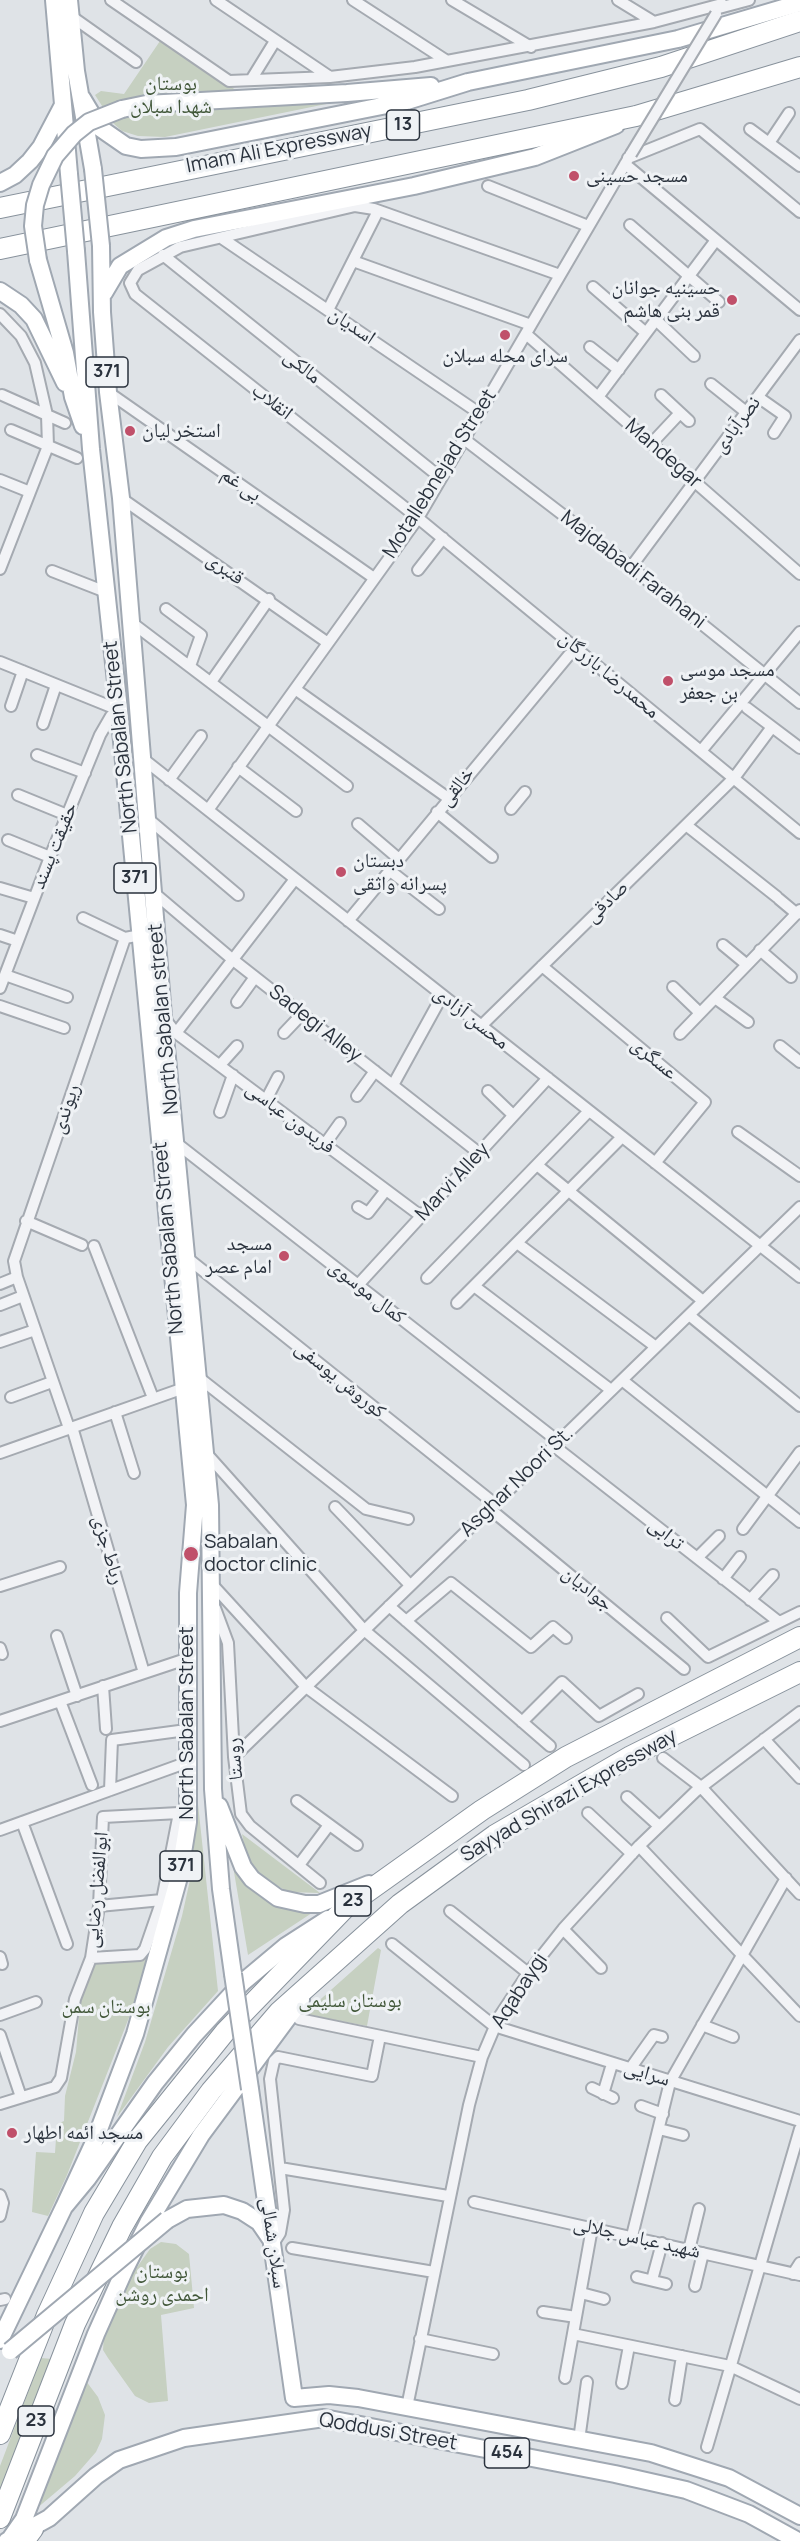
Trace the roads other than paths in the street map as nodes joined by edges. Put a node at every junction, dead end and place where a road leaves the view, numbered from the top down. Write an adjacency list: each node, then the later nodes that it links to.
1 (54, 0): 22 (main road, 371)
2 (111, 0): 19 (street)
3 (216, 0): 13 (street)
4 (353, 0): 15 (street)
5 (618, 0): 12 (street)
6 (749, 0): 9 (street)
7 (457, 1): 14 (street)
8 (800, 3): 20 (main road)
9 (720, 7): 12 (street); 27 (street, Motallebnejad Street, bridge)
10 (70, 8): 16 (street); 21 (main road, 371)
11 (800, 21): 31 (highway, Imam Ali Expressway / 13)
12 (654, 22): 14 (street)
13 (275, 41): 18 (street); 19 (street)
14 (531, 47): 15 (street)
15 (447, 61): 18 (street)
16 (136, 62)
17 (800, 67): 24 (highway, Imam Ali Expressway / 13)
18 (330, 77): 19 (street)
19 (251, 80)
20 (468, 82): 21 (main road); 62 (main road, bridge)
21 (82, 98): 48 (main road, North Sabalan street / 371, bridge)
22 (62, 106): 29 (main road); 75 (main road, North Sabalan Street / 371, bridge)
23 (789, 113): 26 (street)
24 (636, 116): 38 (highway, Imam Ali Expressway / 13); 48 (main road)
25 (750, 129): 26 (street)
26 (769, 143): 28 (street)
27 (628, 159): 33 (street); 35 (street, Motallebnejad Street); 37 (street)
28 (800, 166)
29 (0, 183)
30 (488, 186): 35 (street)
31 (0, 208)
32 (378, 211): 36 (street); 40 (street); 41 (street)
33 (800, 212)
34 (630, 225): 42 (street)
35 (588, 226): 41 (street, Motallebnejad Street)
36 (223, 239): 39 (street); 46 (street, اسدیان)
37 (716, 240): 42 (street); 47 (street)
38 (0, 249)
39 (163, 255): 76 (street, مالکی); 81 (street, انقلاب)
40 (353, 261): 46 (street); 51 (street)
41 (560, 275): 51 (street, Motallebnejad Street)
42 (688, 277): 45 (street); 50 (street)
43 (593, 287): 52 (street)
44 (0, 291): 62 (main road)
45 (718, 302)
46 (328, 310): 65 (street, اسدیان)
47 (800, 310)
48 (102, 312): 58 (main road, North Sabalan street / 371)
49 (0, 314): 67 (street)
50 (656, 320): 52 (street); 55 (street)
51 (528, 330): 63 (street, Mandegar); 65 (street, Motallebnejad Street)
52 (646, 333): 56 (street)
53 (800, 340): 61 (street, نصرآبادی)
54 (590, 347): 56 (street)
55 (694, 356)
56 (619, 370): 63 (street)
57 (711, 384): 64 (street)
58 (108, 392): 80 (main road, North Sabalan street / 371); 89 (street, بی غم)
59 (2, 395): 67 (street)
60 (661, 395): 66 (street)
61 (758, 396): 64 (street, نصرآبادی); 71 (street)
62 (73, 397): 75 (main road)
63 (598, 397): 73 (street, Mandegar)
64 (746, 412): 78 (street, نصرآبادی)
65 (479, 413): 72 (street, Motallebnejad Street)
66 (680, 413): 68 (street); 73 (street)
67 (47, 415): 69 (street); 74 (street)
68 (689, 422)
69 (65, 423)
70 (11, 430): 74 (street)
71 (774, 433)
72 (464, 439): 76 (street, Motallebnejad Street); 84 (street, Majdabadi Farahani)
73 (651, 444): 78 (street, Mandegar)
74 (48, 446): 75 (street); 79 (street)
75 (84, 453): 90 (main road, North Sabalan Street / 371)
76 (441, 478): 81 (street, Motallebnejad Street)
77 (0, 480): 79 (street)
78 (695, 482): 84 (street, نصرآبادی); 88 (street, Mandegar)
79 (30, 492): 83 (street)
80 (121, 498): 91 (street, قنبری); 93 (main road, North Sabalan street / 371)
81 (418, 518): 82 (street, محمدرضا بازرگان); 89 (street, Motallebnejad Street)
82 (443, 538): 86 (street); 113 (street, محمدرضا بازرگان)
83 (4, 546): 85 (street)
84 (631, 567): 100 (street, Majdabadi Farahani)
85 (0, 568)
86 (418, 570)
87 (52, 571): 90 (street)
88 (800, 574)
89 (374, 578): 95 (street, Motallebnejad Street)
90 (106, 592): 107 (main road, North Sabalan Street / 371)
91 (269, 599): 95 (street, قنبری); 101 (street)
92 (166, 609): 98 (street)
93 (131, 622): 98 (street); 116 (main road, North Sabalan street / 371)
94 (800, 632): 100 (street)
95 (328, 643): 103 (street, Motallebnejad Street)
96 (569, 655): 124 (street, خالقی)
97 (0, 662): 99 (street)
98 (190, 666): 101 (street)
99 (23, 671): 102 (street); 105 (street)
100 (764, 674): 104 (street, Majdabadi Farahani); 113 (street)
101 (211, 682): 109 (street)
102 (56, 685): 107 (street); 108 (street)
103 (295, 689): 109 (street, Motallebnejad Street); 124 (street)
104 (800, 703)
105 (11, 706)
106 (747, 708): 110 (street)
107 (119, 710): 115 (main road, North Sabalan Street / 371); 118 (street, حقیقت پسند)
108 (43, 724)
109 (269, 725): 117 (street, Motallebnejad Street); 121 (street)
110 (772, 727): 112 (street); 119 (street, صادقی)
111 (201, 736): 120 (street)
112 (800, 748)
113 (700, 751): 119 (street, محمدرضا بازرگان)
114 (37, 755): 118 (street)
115 (124, 757): 116 (main road); 149 (main road, North Sabalan Street / 371)
116 (142, 758): 120 (street, محسن آزادی); 130 (main road, North Sabalan street / 371)
117 (238, 767): 126 (street, Motallebnejad Street); 127 (street)
118 (85, 773): 129 (street, حقیقت پسند)
119 (734, 778): 132 (street, صادقی); 133 (street, محمدرضا بازرگان)
120 (169, 780): 126 (street, محسن آزادی)
121 (347, 786)
122 (525, 792): 125 (street)
123 (18, 795): 129 (street)
124 (448, 798): 128 (street, خالقی)
125 (511, 809)
126 (208, 810): 139 (street, محسن آزادی)
127 (296, 811)
128 (437, 812): 136 (street); 137 (street, خالقی)
129 (67, 815): 135 (street, حقیقت پسند)
130 (146, 817): 141 (main road, North Sabalan street / 371); 142 (street)
131 (358, 824): 137 (street)
132 (686, 825): 145 (street); 155 (street, صادقی)
133 (800, 833)
134 (8, 840): 135 (street)
135 (50, 857): 143 (street, حقیقت پسند)
136 (492, 858)
137 (399, 859): 138 (street, خالقی)
138 (389, 870): 144 (street); 147 (street, خالقی)
139 (295, 879): 147 (street, محسن آزادی); 153 (street)
140 (0, 888): 143 (street)
141 (153, 892): 153 (street, Sadegi Alley); 168 (main road, North Sabalan street / 371)
142 (238, 895)
143 (34, 898): 150 (street, حقیقت پسند)
144 (439, 909)
145 (798, 912): 152 (street)
146 (83, 918): 149 (street)
147 (348, 921): 161 (street, محسن آزادی)
148 (0, 935): 150 (street)
149 (133, 937): 204 (street, ریوندی); 226 (main road, North Sabalan Street / 371)
150 (18, 941): 156 (street, حقیقت پسند)
151 (723, 945): 154 (street)
152 (760, 950): 154 (street); 157 (street)
153 (232, 959): 158 (street, Sadegi Alley); 172 (street)
154 (746, 964): 163 (street)
155 (542, 966): 170 (street, صادقی); 196 (street, عسگری)
156 (5, 975): 160 (street, حقیقت پسند); 162 (street)
157 (791, 977)
158 (255, 978): 164 (street); 167 (street, Sadegi Alley)
159 (673, 987): 166 (street)
160 (0, 988)
161 (442, 996): 170 (street, محسن آزادی); 183 (street)
162 (67, 997)
163 (715, 998): 166 (street); 169 (street)
164 (237, 1002)
165 (0, 1006): 171 (street)
166 (700, 1013): 174 (street)
167 (302, 1014): 173 (street); 179 (street, Sadegi Alley)
168 (163, 1016): 172 (street, فریدون عباسی); 193 (main road, North Sabalan street / 371)
169 (747, 1022)
170 (481, 1026): 182 (street, محسن آزادی)
171 (64, 1028)
172 (176, 1033): 178 (street, فریدون عباسی)
173 (284, 1033)
174 (681, 1034)
175 (237, 1046): 178 (street)
176 (780, 1046): 177 (street)
177 (800, 1062)
178 (220, 1065): 180 (street, فریدون عباسی)
179 (375, 1071): 183 (street, Sadegi Alley); 185 (street)
180 (233, 1075): 186 (street, فریدون عباسی); 188 (street)
181 (279, 1077): 186 (street)
182 (548, 1078): 187 (street, محسن آزادی); 189 (street, Marvi Alley)
183 (393, 1085): 195 (street, Sadegi Alley)
184 (488, 1091): 189 (street)
185 (357, 1096)
186 (266, 1100): 194 (street, فریدون عباسی)
187 (589, 1111): 192 (street, محسن آزادی); 197 (street)
188 (220, 1112)
189 (513, 1115): 195 (street, Marvi Alley)
190 (340, 1123): 194 (street)
191 (738, 1132): 198 (street)
192 (622, 1137): 196 (street, محسن آزادی); 200 (street)
193 (175, 1142): 209 (main road, North Sabalan street / 371); 214 (street, کمال موسوی)
194 (325, 1144): 199 (street, فریدون عباسی)
195 (479, 1153): 203 (street, Marvi Alley)
196 (656, 1163): 208 (street, محسن آزادی)
197 (537, 1165): 200 (street); 211 (street)
198 (800, 1176)
199 (386, 1190): 201 (street); 203 (street, فریدون عباسی)
200 (567, 1192): 205 (street); 217 (street)
201 (358, 1207)
202 (800, 1207): 208 (street, Asghar Noori St.)
203 (421, 1216): 214 (street, Marvi Alley)
204 (26, 1221): 206 (street); 210 (street, ریوندی)
205 (517, 1243): 215 (street); 223 (street)
206 (82, 1245)
207 (94, 1246): 229 (street)
208 (760, 1246): 212 (street, محسن آزادی); 217 (street, Asghar Noori St.)
209 (186, 1257): 226 (main road, North Sabalan street / 371); 239 (street, کوروش یوسفی)
210 (17, 1277): 213 (street); 216 (street, ریوندی)
211 (427, 1278)
212 (800, 1278)
213 (0, 1284)
214 (358, 1285): 233 (street, کمال موسوی)
215 (474, 1286): 218 (street); 227 (street)
216 (24, 1296): 219 (street); 221 (street, ریوندی)
217 (704, 1301): 220 (street, Asghar Noori St.)
218 (457, 1304)
219 (0, 1305)
220 (689, 1315): 223 (street, Asghar Noori St.); 230 (street)
221 (35, 1330): 222 (street); 225 (street, ریوندی)
222 (0, 1342)
223 (656, 1347): 224 (street, Asghar Noori St.)
224 (622, 1380): 227 (street, Asghar Noori St.); 238 (street)
225 (52, 1382): 228 (street); 232 (street, ریوندی)
226 (193, 1384): 229 (street); 234 (main road, North Sabalan street / 371); 241 (street); 264 (main road, North Sabalan Street / 371)
227 (612, 1390): 233 (street, Asghar Noori St.)
228 (11, 1397)
229 (153, 1398): 231 (street)
230 (800, 1406)
231 (115, 1412): 232 (street); 237 (street)
232 (70, 1428): 236 (street); 267 (street, رباط جزی)
233 (556, 1444): 239 (street, Asghar Noori St.); 246 (street, ترابی)
234 (205, 1452): 250 (main road, North Sabalan street / 371); 260 (street)
235 (800, 1452): 238 (street)
236 (0, 1453)
237 (134, 1473)
238 (768, 1496): 242 (street); 243 (street)
239 (492, 1506): 252 (street, Asghar Noori St.); 265 (street, جوادیان)
240 (335, 1507): 252 (street)
241 (408, 1518)
242 (800, 1522)
243 (743, 1529)
244 (718, 1536): 246 (street)
245 (740, 1557): 249 (street)
246 (697, 1558): 249 (street, ترابی)
247 (60, 1567): 251 (street)
248 (773, 1575): 253 (street)
249 (723, 1579): 253 (street, ترابی)
250 (210, 1582): 254 (main road, 371); 269 (street)
251 (0, 1586)
252 (410, 1586): 255 (street, Asghar Noori St.)
253 (750, 1600): 259 (street, ترابی)
254 (212, 1602): 280 (street, روستا); 287 (main road, 371)
255 (389, 1606): 258 (street); 260 (street, Asghar Noori St.)
256 (800, 1612): 259 (street)
257 (667, 1618): 259 (street)
258 (406, 1621): 263 (street); 275 (street)
259 (778, 1622)
260 (364, 1630): 269 (street, Asghar Noori St.); 283 (street)
261 (57, 1636): 271 (street)
262 (800, 1637): 300 (highway, Sayyad Shirazi Expressway / 23)
263 (566, 1638)
264 (189, 1658): 267 (street); 282 (main road, North Sabalan Street / 371)
265 (684, 1669)
266 (800, 1672): 313 (highway, Sayyad Shirazi Expressway / 23)
267 (144, 1673): 268 (street)
268 (103, 1686): 271 (street); 276 (street)
269 (306, 1688): 280 (street, Asghar Noori St.); 289 (street)
270 (638, 1694): 275 (street)
271 (77, 1696): 272 (street)
272 (60, 1701): 274 (street); 285 (street)
273 (800, 1712): 278 (street, Aqabaygi)
274 (0, 1721)
275 (522, 1722): 279 (street)
276 (106, 1728)
277 (179, 1731): 288 (street)
278 (764, 1739): 284 (street); 286 (street, Aqabaygi)
279 (550, 1746)
280 (234, 1757): 299 (street, روستا)
281 (663, 1758): 286 (street)
282 (189, 1762): 288 (street); 343 (main road, North Sabalan Street / 371)
283 (524, 1765)
284 (800, 1778)
285 (92, 1785)
286 (701, 1787): 295 (street, Aqabaygi); 301 (street)
287 (213, 1789): 300 (main road); 349 (main road, سبلان شمالی / 371, bridge)
288 (110, 1790): 293 (street)
289 (452, 1796)
290 (627, 1797): 295 (street)
291 (297, 1801): 294 (street)
292 (588, 1813): 298 (street)
293 (22, 1822): 296 (street); 309 (street)
294 (329, 1825): 297 (street); 299 (street)
295 (659, 1827): 298 (street, Aqabaygi)
296 (0, 1830)
297 (357, 1845)
298 (635, 1850): 308 (street, Aqabaygi); 311 (street)
299 (299, 1865): 302 (street, روستا)
300 (384, 1878): 306 (highway, Sayyad Shirazi Expressway / 23)
301 (786, 1878): 303 (street); 311 (street)
302 (320, 1883)
303 (800, 1894)
304 (162, 1900): 305 (street); 305 (street, ابوالفضل رضایی); 312 (street, ابوالفضل رضایی)
305 (99, 1906): 312 (street, ابوالفضل رضایی)
306 (346, 1907): 343 (main road); 379 (highway, Sayyad Shirazi Expressway / 23)
307 (450, 1911): 315 (street)
308 (563, 1929): 314 (street); 315 (street, Aqabaygi)
309 (67, 1944)
310 (392, 1944): 321 (street)
311 (742, 1955): 318 (street); 320 (street)
312 (91, 1958): 331 (street, ابوالفضل رضایی)
313 (333, 1962): 383 (highway, Sayyad Shirazi Expressway / 23); 384 (main road)
314 (601, 1968)
315 (528, 1973): 321 (street, Aqabaygi)
316 (36, 2002): 317 (street)
317 (0, 2015)
318 (800, 2016)
319 (299, 2019): 323 (street)
320 (702, 2025): 325 (street); 329 (street)
321 (494, 2026): 326 (street, Aqabaygi); 327 (street, سرایی)
322 (0, 2035): 331 (street)
323 (380, 2036): 326 (street); 339 (street)
324 (662, 2037): 328 (street)
325 (733, 2037)
326 (482, 2057): 341 (street, Aqabaygi)
327 (612, 2064): 328 (street, سرایی); 330 (street)
328 (630, 2069): 329 (street, سرایی)
329 (670, 2082): 334 (street); 335 (street, سرایی)
330 (592, 2088)
331 (21, 2097): 332 (street, ابوالفضل رضایی)
332 (0, 2104)
333 (641, 2106): 334 (street)
334 (663, 2114): 336 (street)
335 (800, 2121)
336 (659, 2129): 338 (street); 347 (street)
337 (800, 2129): 354 (street)
338 (683, 2134)
339 (280, 2168): 341 (street); 349 (street)
340 (0, 2195): 345 (street)
341 (448, 2196): 355 (street, Aqabaygi)
342 (474, 2202): 346 (street, شهید عباس جلالی)
343 (63, 2207): 368 (main road, 371)
344 (699, 2209): 351 (street)
345 (0, 2216)
346 (592, 2228): 347 (street, شهید عباس جلالی); 361 (street)
347 (632, 2236): 348 (street, شهید عباس جلالی)
348 (662, 2243): 351 (street, شهید عباس جلالی); 358 (street)
349 (273, 2244): 368 (main road, bridge); 375 (main road, سبلان شمالی / 371)
350 (292, 2248): 355 (street)
351 (689, 2250): 352 (street, شهید عباس جلالی)
352 (703, 2253): 354 (street, شهید عباس جلالی); 360 (street)
353 (800, 2263): 356 (street)
354 (758, 2266): 356 (street, شهید عباس جلالی); 371 (street)
355 (434, 2272): 366 (street, Aqabaygi)
356 (796, 2275)
357 (637, 2277): 358 (street)
358 (652, 2280): 359 (street)
359 (666, 2284)
360 (695, 2286)
361 (581, 2293): 362 (street); 364 (street)
362 (604, 2299)
363 (543, 2312): 364 (street)
364 (576, 2317): 365 (street)
365 (573, 2334): 367 (street); 372 (street)
366 (420, 2339): 369 (street); 378 (street, Aqabaygi)
367 (629, 2346): 370 (street); 374 (street)
368 (3, 2350)
369 (494, 2354)
370 (682, 2356): 371 (street); 377 (street)
371 (730, 2366): 376 (street); 381 (street)
372 (565, 2378)
373 (587, 2382): 380 (street)
374 (622, 2383)
375 (294, 2398): 378 (main road, 454)
376 (800, 2399)
377 (675, 2400)
378 (407, 2407): 380 (main road, 454)
379 (0, 2434)
380 (579, 2440): 382 (main road, 454)
381 (707, 2447)
382 (800, 2516)
383 (0, 2518)
384 (18, 2538): 385 (main road, Qoddusi Street / 454)
385 (798, 2541)

